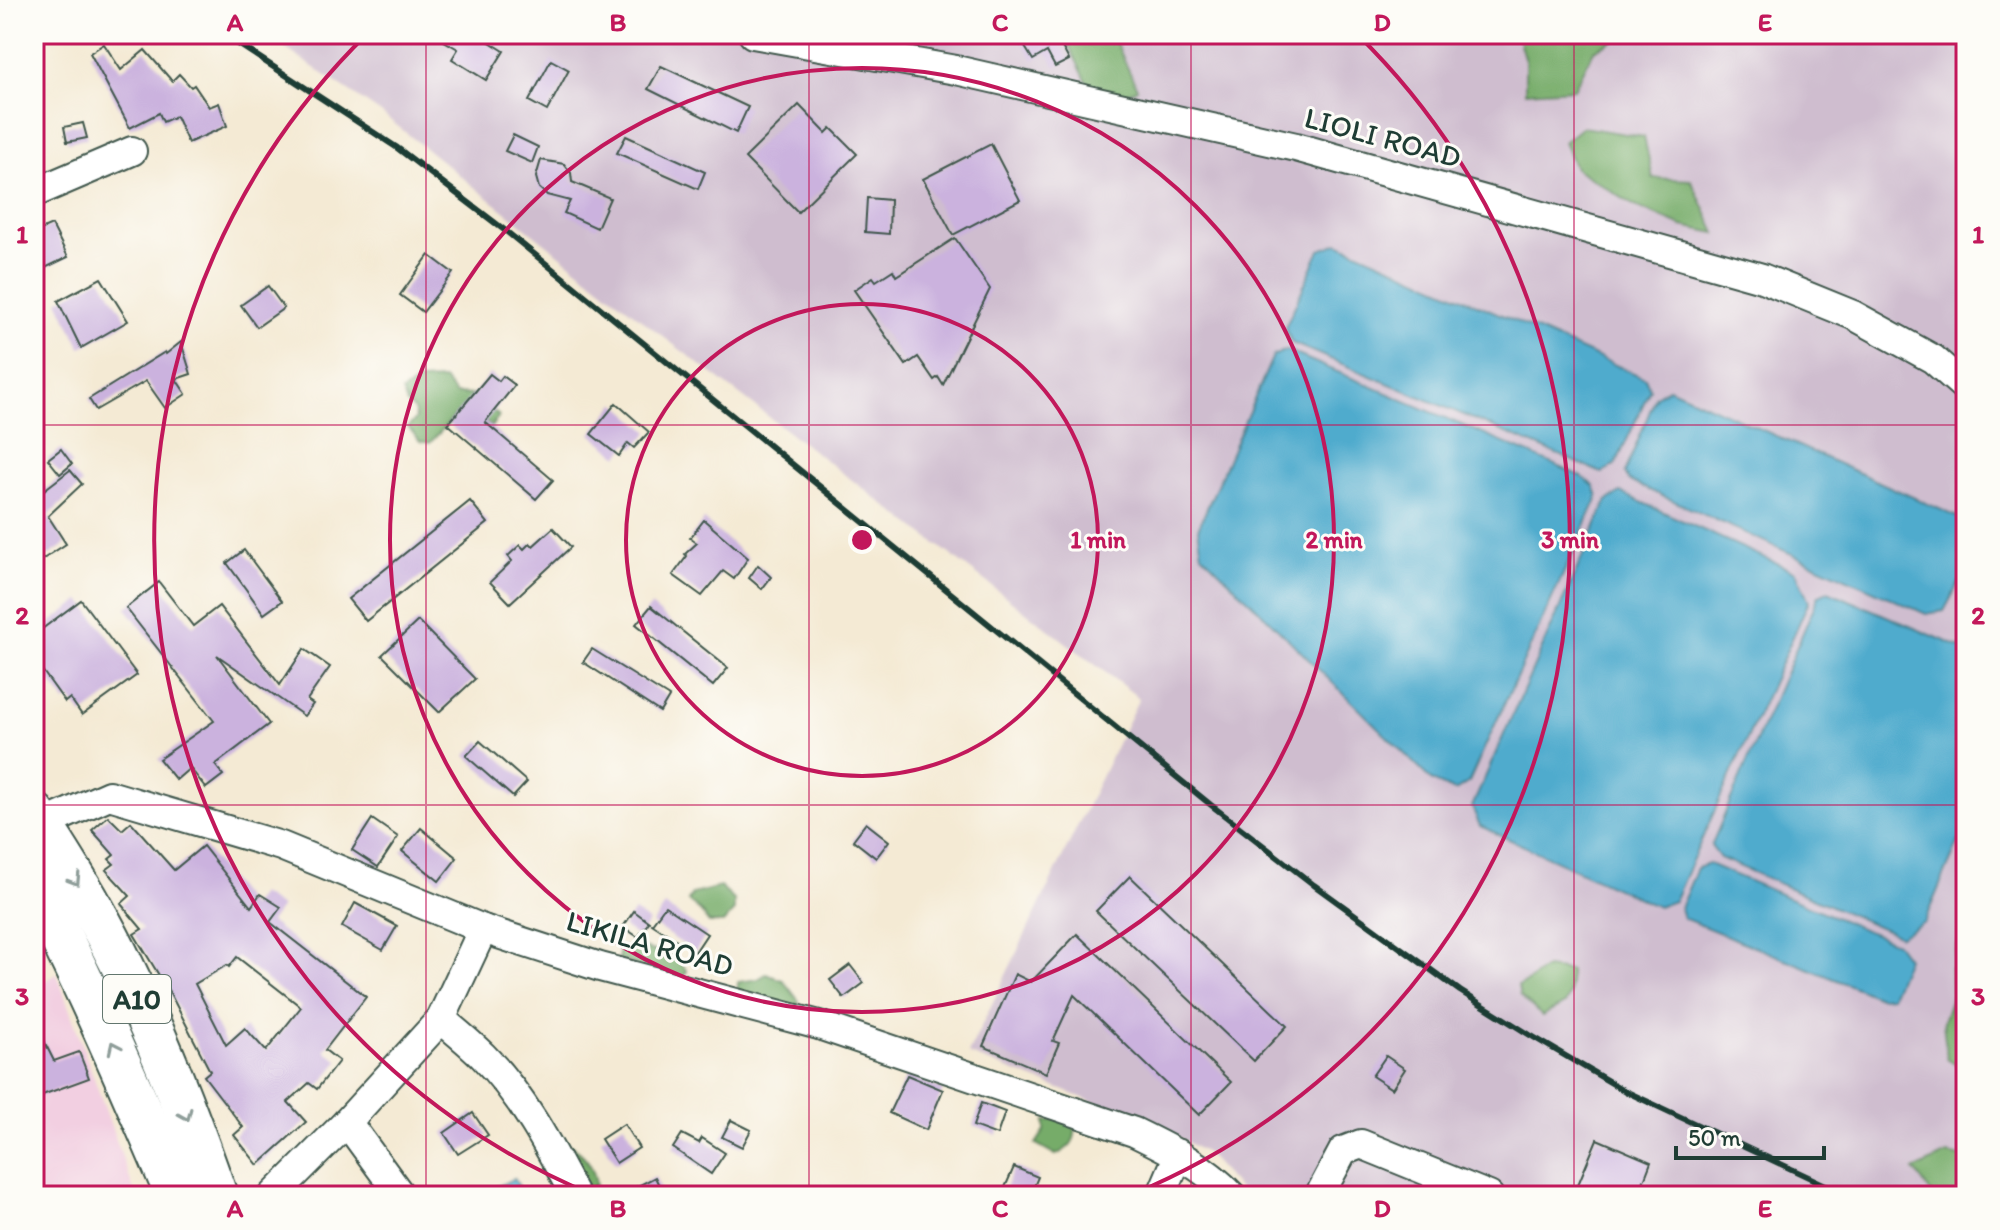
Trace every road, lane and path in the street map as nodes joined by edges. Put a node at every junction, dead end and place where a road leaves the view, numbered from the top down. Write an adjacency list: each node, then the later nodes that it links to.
1 (753, 34): 4 (street, LIOLI ROAD)
2 (132, 151): 3 (street)
3 (34, 193)
4 (1966, 388)
5 (38, 819): 7 (street, LIKILA ROAD); 12 (highway, A10, one-way to 12)
6 (34, 884): 11 (highway, A10, one-way to 6)
7 (483, 929): 8 (street); 10 (street, LIKILA ROAD)
8 (441, 1019): 9 (street); 15 (street)
9 (347, 1122): 13 (street); 14 (street)
10 (1179, 1154): 16 (street); 17 (street, LIKILA ROAD)
11 (177, 1196)
12 (216, 1196)
13 (273, 1196)
14 (401, 1196)
15 (575, 1196)
16 (1161, 1196)
17 (1232, 1196)
18 (1319, 1196): 19 (street)
19 (1489, 1196)

